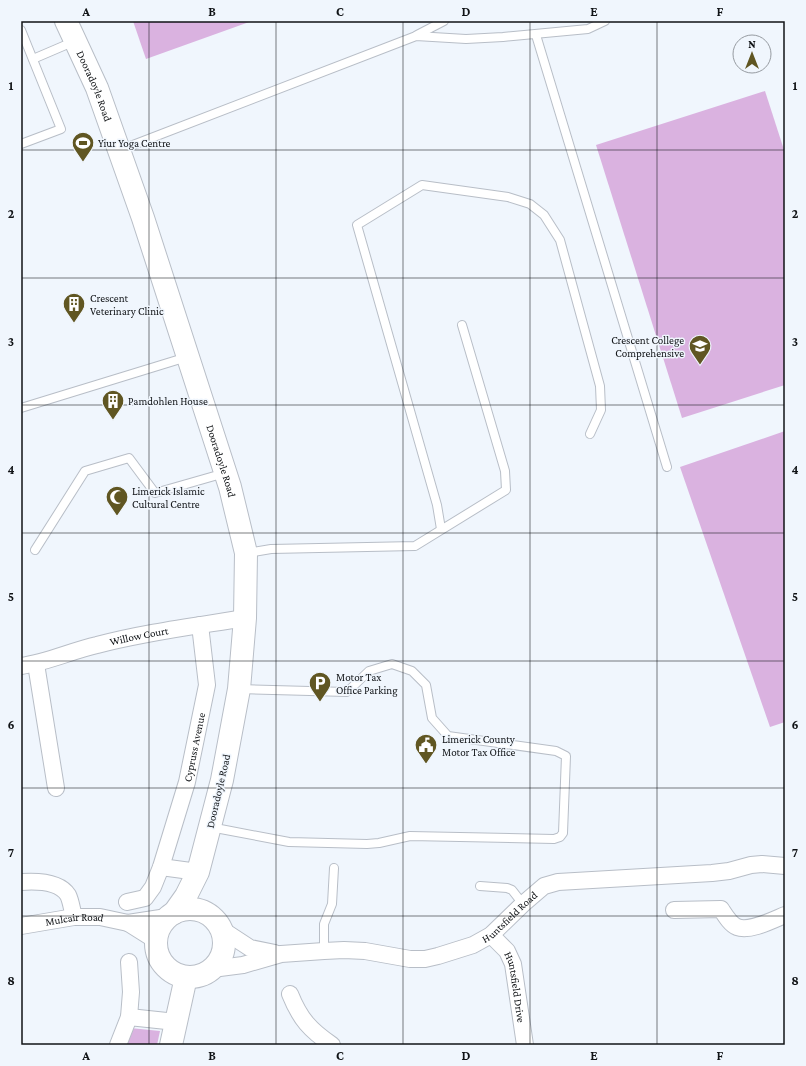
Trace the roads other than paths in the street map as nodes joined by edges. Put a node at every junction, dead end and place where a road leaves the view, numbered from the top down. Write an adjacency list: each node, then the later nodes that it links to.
1 (66, 21): 7 (main road, Dooradoyle Road)
2 (444, 21): 6 (lane)
3 (605, 21): 5 (lane)
4 (21, 30): 8 (lane)
5 (536, 35): 6 (lane); 15 (lane)
6 (416, 36): 10 (lane)
7 (76, 41): 8 (lane); 10 (main road, Dooradoyle Road)
8 (33, 59): 9 (lane)
9 (21, 144)
10 (120, 150): 12 (main road, Dooradoyle Road)
11 (462, 325): 17 (lane)
12 (188, 357): 13 (lane); 16 (main road, Dooradoyle Road)
13 (21, 408)
14 (590, 434): 17 (lane)
15 (667, 467)
16 (225, 473): 18 (lane); 19 (main road, Dooradoyle Road)
17 (441, 529): 19 (lane)
18 (35, 550)
19 (246, 554): 20 (main road, Dooradoyle Road)
20 (245, 618): 21 (street, Willow Court); 23 (main road, Dooradoyle Road)
21 (200, 625): 22 (street, Willow Court); 27 (street, Cypruss Avenue)
22 (28, 665): 24 (street, Willow Court)
23 (239, 689): 25 (main road, Dooradoyle Road); 25 (lane)
24 (56, 788)
25 (210, 827): 29 (main road, Dooradoyle Road)
26 (785, 866): 33 (street, Huntsfield Road)
27 (161, 867): 29 (street); 32 (street, Cypruss Avenue)
28 (334, 868): 43 (lane)
29 (198, 872): 35 (main road, Dooradoyle Road); 39 (main road)
30 (21, 882): 37 (street)
31 (480, 886): 33 (lane)
32 (127, 902)
33 (523, 904): 41 (street, Huntsfield Road)
34 (674, 910): 36 (street)
35 (170, 915): 38 (street, Mulcair Road); 39 (main road); 42 (main road)
36 (785, 915)
37 (74, 917): 38 (street, Mulcair Road); 40 (street, Mulcair Road)
38 (128, 923): 42 (street, Mulcair Road)
39 (217, 924): 44 (street, Huntsfield Road); 46 (main road)
40 (21, 926)
41 (491, 935): 43 (street, Huntsfield Road); 54 (street, Huntsfield Drive)
42 (155, 940): 47 (main road)
43 (324, 951): 44 (street, Huntsfield Road)
44 (281, 954): 46 (street, Huntsfield Road)
45 (129, 962): 49 (street)
46 (212, 969): 47 (main road)
47 (186, 977): 50 (main road)
48 (290, 994): 53 (street)
49 (128, 1017): 50 (street); 51 (street)
50 (176, 1022): 52 (main road)
51 (118, 1045)
52 (171, 1045)
53 (332, 1045)
54 (524, 1045)

